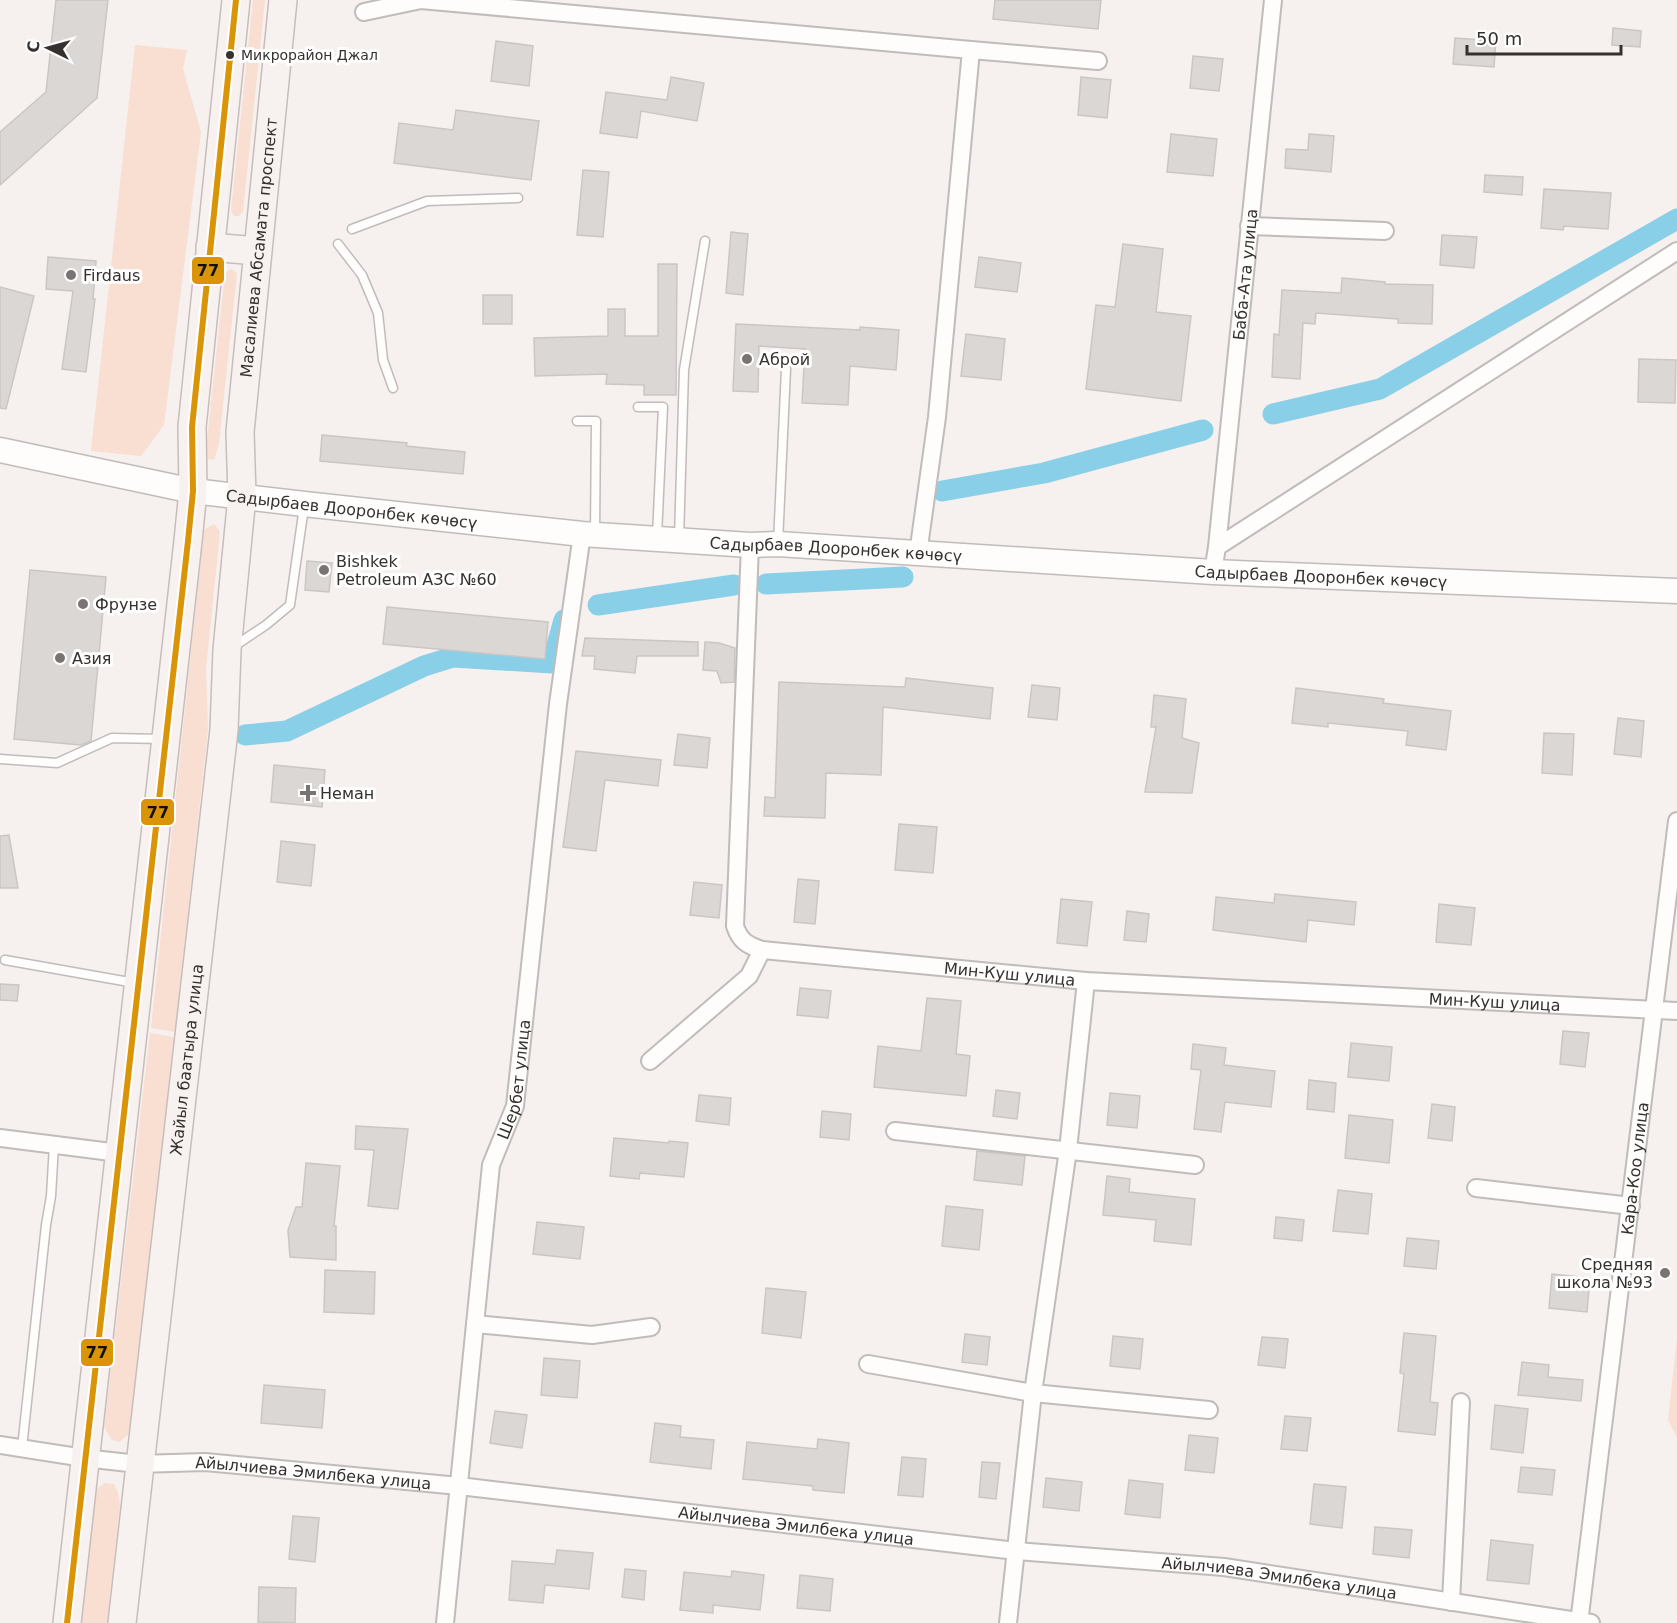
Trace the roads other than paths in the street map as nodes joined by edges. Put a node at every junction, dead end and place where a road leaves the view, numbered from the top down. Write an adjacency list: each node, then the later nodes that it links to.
1 (236, 0): 13 (main road)
2 (283, 0): 14 (main road, Масалиева Абсамата проспект)
3 (1273, 0): 8 (street, Баба-Ата улица)
4 (364, 12): 5 (street)
5 (971, 51): 6 (street); 29 (street)
6 (1098, 61)
7 (518, 198): 9 (lane)
8 (1249, 226): 10 (street); 28 (street, Баба-Ата улица)
9 (352, 229)
10 (1385, 231)
11 (705, 241): 25 (lane)
12 (338, 244): 17 (lane)
13 (210, 247): 14 (main road); 21 (main road)
14 (257, 251): 22 (main road, Масалиева Абсамата проспект)
15 (1677, 251): 28 (street)
16 (786, 369): 27 (lane)
17 (393, 388)
18 (638, 407): 25 (lane)
19 (577, 421): 24 (lane)
20 (0, 450): 21 (main road, Садырбаев Дооронбек көчөсү)
21 (193, 490): 22 (main road, Садырбаев Дооронбек көчөсү); 33 (main road)
22 (242, 496): 23 (main road, Садырбаев Дооронбек көчөсү); 32 (main road, Жайыл баатыра улица)
23 (304, 504): 24 (main road, Садырбаев Дооронбек көчөсү); 32 (lane)
24 (589, 534): 25 (main road, Садырбаев Дооронбек көчөсү); 51 (street, Шербет улица)
25 (668, 540): 26 (main road, Садырбаев Дооронбек көчөсү)
26 (750, 544): 27 (main road, Садырбаев Дооронбек көчөсү); 36 (street, Мин-Куш улица)
27 (778, 544): 29 (main road, Садырбаев Дооронбек көчөсү)
28 (1217, 547): 30 (street, Баба-Ата улица)
29 (918, 554): 30 (main road, Садырбаев Дооронбек көчөсү)
30 (1213, 572): 31 (main road, Садырбаев Дооронбек көчөсү)
31 (1677, 591)
32 (227, 650): 60 (main road, Жайыл баатыра улица)
33 (166, 739): 34 (lane); 39 (main road)
34 (0, 759)
35 (1677, 821): 40 (street, Кара-Коо улица)
36 (762, 950): 38 (street, Мин-Куш улица); 42 (street)
37 (4, 960): 39 (lane)
38 (1086, 981): 40 (street, Мин-Куш улица); 46 (street)
39 (138, 984): 47 (main road)
40 (1655, 1010): 41 (street, Мин-Куш улица); 50 (street, Кара-Коо улица)
41 (1677, 1011)
42 (650, 1061)
43 (895, 1131): 46 (street)
44 (0, 1138): 45 (street)
45 (54, 1145): 47 (street); 58 (lane)
46 (1068, 1150): 48 (street); 54 (street)
47 (120, 1153): 59 (main road)
48 (1195, 1165)
49 (1476, 1188): 50 (street)
50 (1631, 1206): 68 (street, Кара-Коо улица)
51 (475, 1324): 52 (street); 61 (street, Шербет улица)
52 (651, 1327)
53 (868, 1364): 54 (street)
54 (1033, 1393): 56 (street); 62 (street)
55 (1461, 1402): 63 (street)
56 (1209, 1410)
57 (0, 1445): 58 (street, Айылчиева Эмилбека улица)
58 (22, 1448): 59 (street, Айылчиева Эмилбека улица)
59 (84, 1458): 60 (street, Айылчиева Эмилбека улица); 64 (main road)
60 (138, 1464): 61 (street, Айылчиева Эмилбека улица); 65 (main road, Жайыл баатыра улица)
61 (459, 1486): 62 (street, Айылчиева Эмилбека улица); 66 (street, Шербет улица)
62 (1016, 1551): 63 (street, Айылчиева Эмилбека улица); 67 (street)
63 (1451, 1602): 68 (street, Айылчиева Эмилбека улица)
64 (67, 1623)
65 (122, 1623)
66 (445, 1623)
67 (1008, 1623)
68 (1583, 1623)

